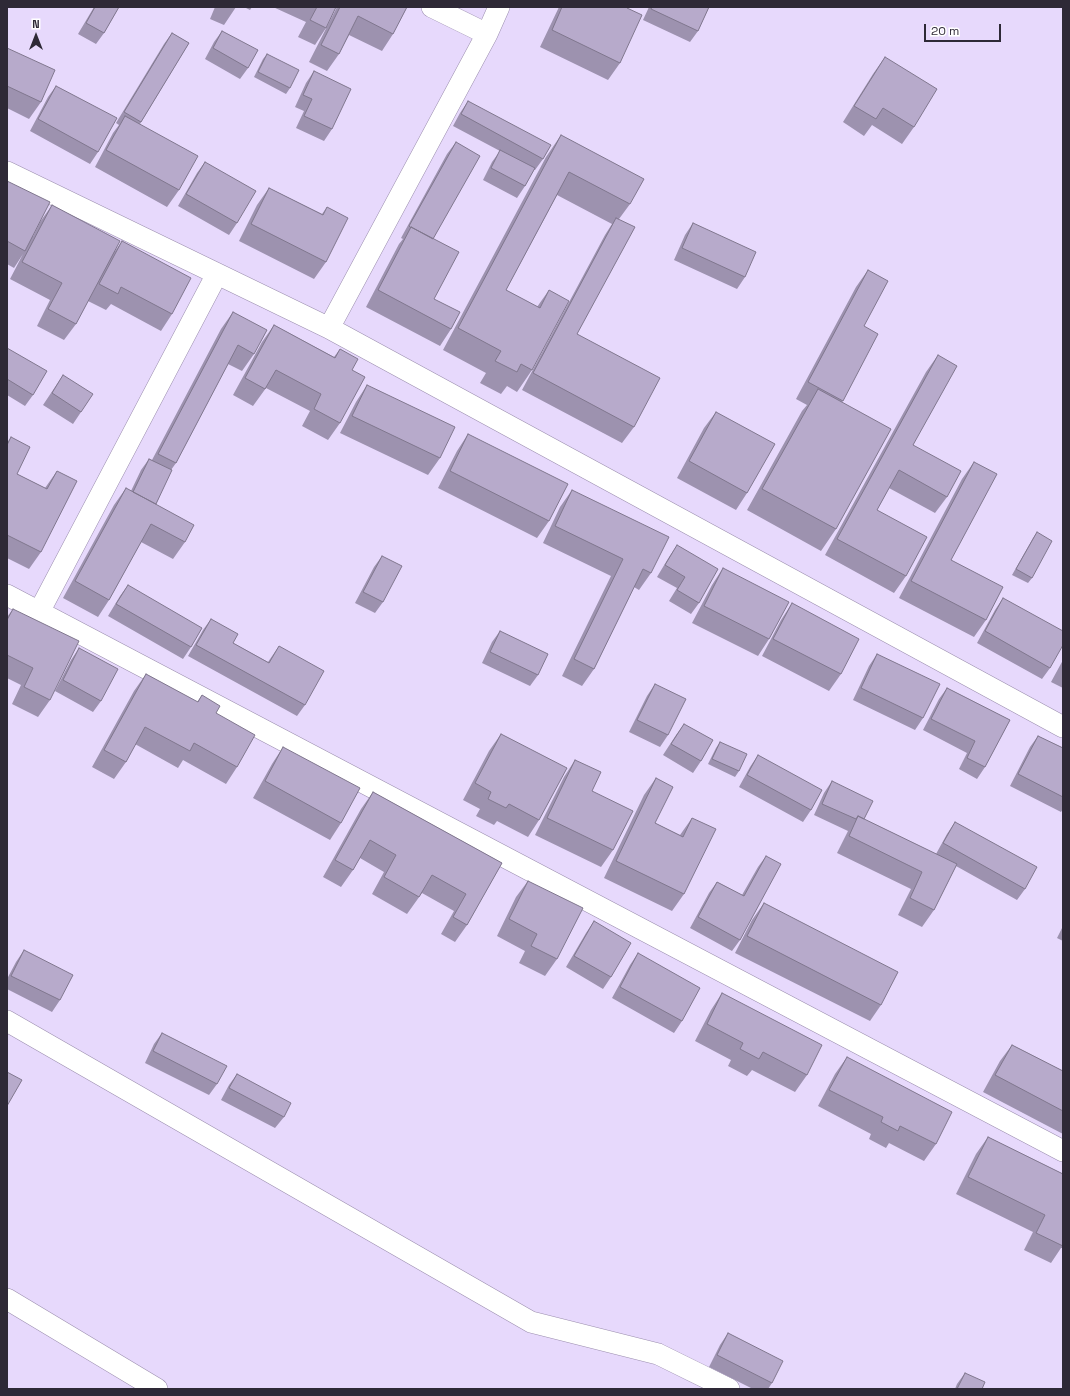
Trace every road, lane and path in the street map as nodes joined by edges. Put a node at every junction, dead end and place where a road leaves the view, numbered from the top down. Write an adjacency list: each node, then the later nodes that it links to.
1 (432, 7): 3 (street)
2 (499, 7): 3 (street)
3 (486, 34): 6 (street)
4 (7, 172): 5 (street)
5 (217, 274): 6 (street); 8 (street)
6 (329, 328): 9 (street)
7 (7, 595): 8 (street)
8 (39, 612): 11 (street)
9 (1063, 727)
10 (7, 1021): 14 (street)
11 (1063, 1151)
12 (7, 1299): 13 (street)
13 (157, 1389)
14 (729, 1389)

